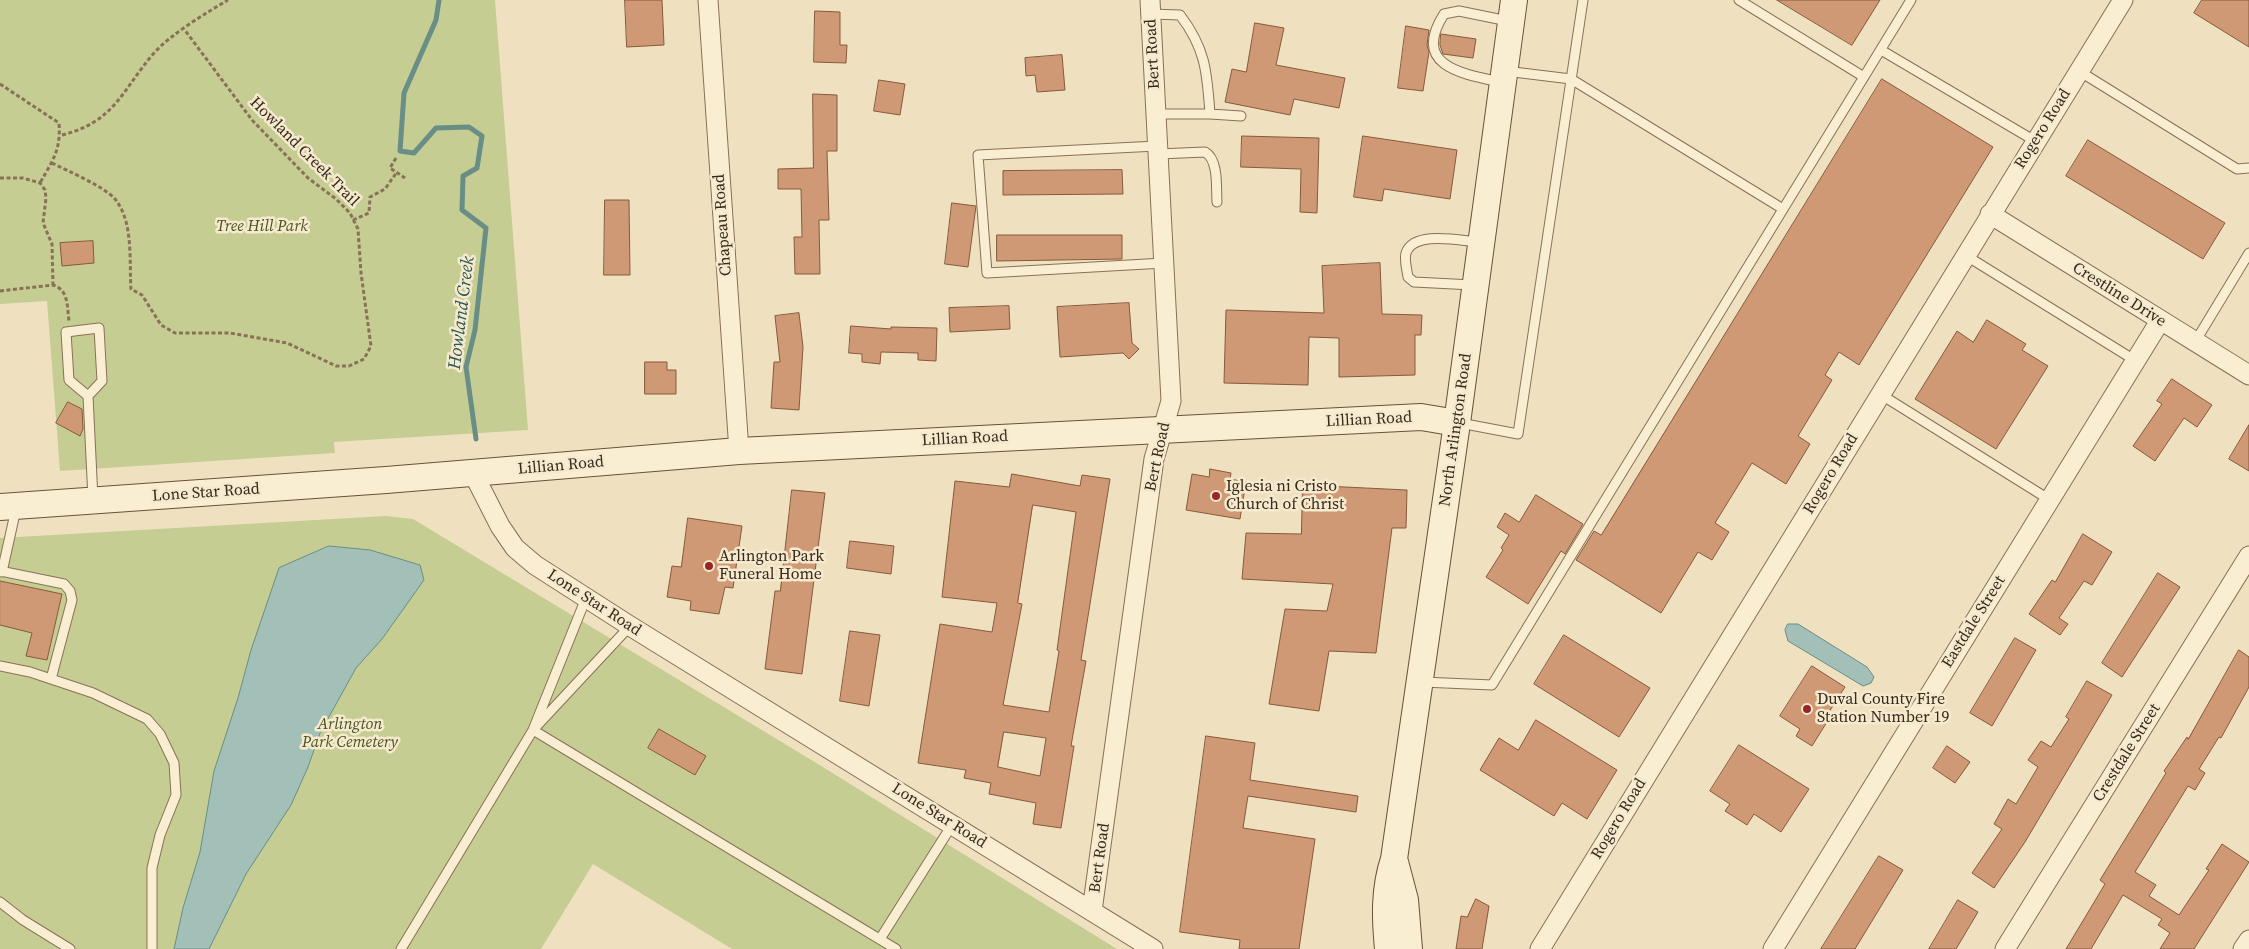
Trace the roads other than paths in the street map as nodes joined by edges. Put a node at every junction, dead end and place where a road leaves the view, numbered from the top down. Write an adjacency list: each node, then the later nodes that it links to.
1 (708, 0): 35 (street, Chapeau Road)
2 (1583, 0): 12 (lane)
3 (1739, 0): 11 (lane)
4 (1911, 0): 8 (lane)
5 (2123, 0): 9 (street, Rogero Road)
6 (1150, 7): 13 (street, Bert Road); 14 (lane)
7 (1513, 11): 10 (street, North Arlington Road); 10 (lane)
8 (1880, 50): 11 (lane); 16 (lane)
9 (2078, 72): 16 (street, Rogero Road); 18 (lane)
10 (1504, 76): 12 (lane); 22 (street, North Arlington Road)
11 (1864, 77): 20 (lane)
12 (1571, 79): 20 (lane); 33 (lane)
13 (1156, 114): 14 (lane); 17 (street, Bert Road)
14 (1210, 114): 15 (lane)
15 (1241, 116)
16 (2035, 141): 21 (street, Rogero Road)
17 (1158, 150): 19 (lane); 25 (street, Bert Road); 25 (lane)
18 (2249, 168)
19 (1217, 202)
20 (1783, 209): 46 (lane)
21 (1990, 214): 24 (street, Rogero Road); 27 (street, Crestline Drive)
22 (1482, 242): 26 (street, North Arlington Road); 26 (lane)
23 (2249, 253): 28 (lane)
24 (1965, 255): 29 (lane); 31 (street, Rogero Road)
25 (1164, 263): 34 (street, Bert Road)
26 (1476, 286): 33 (street, North Arlington Road)
27 (2160, 321): 28 (street, Crestline Drive); 29 (street, Eastdale Street)
28 (2195, 342): 30 (street, Crestline Drive)
29 (2136, 361): 37 (street, Eastdale Street)
30 (2249, 375)
31 (1880, 394): 37 (lane); 63 (street, Rogero Road)
32 (88, 396): 32 (lane); 38 (lane)
33 (1457, 423): 34 (street, Lillian Road); 46 (street, North Arlington Road)
34 (1163, 430): 35 (street, Lillian Road); 52 (street, Bert Road)
35 (739, 451): 36 (street, Lillian Road)
36 (473, 473): 38 (street, Lone Star Road); 42 (street, Lone Star Road)
37 (2050, 500): 64 (street, Eastdale Street)
38 (93, 502): 39 (street, Lone Star Road)
39 (8, 506): 41 (lane)
40 (2249, 556): 65 (street, Crestdale Street)
41 (1, 572): 45 (lane)
42 (586, 598): 43 (street, Lone Star Road); 47 (lane)
43 (630, 626): 47 (lane); 48 (street, Lone Star Road)
44 (0, 666): 45 (lane)
45 (51, 679): 56 (lane)
46 (1420, 682): 49 (street, North Arlington Road)
47 (533, 730): 53 (lane); 57 (lane)
48 (952, 825): 52 (street, Lone Star Road); 53 (lane)
49 (1394, 859): 50 (street, North Arlington Road); 62 (street, North Arlington Road)
50 (1387, 884): 60 (street); 61 (street, North Arlington Road)
51 (0, 902): 55 (lane)
52 (1092, 911): 59 (street, Lone Star Road)
53 (880, 939): 58 (lane)
54 (2249, 940): 66 (street)
55 (70, 949)
56 (152, 949)
57 (401, 949)
58 (896, 949)
59 (1153, 949)
60 (1379, 949)
61 (1388, 949)
62 (1409, 949)
63 (1540, 949)
64 (1773, 949)
65 (2005, 949)
66 (2243, 949)

